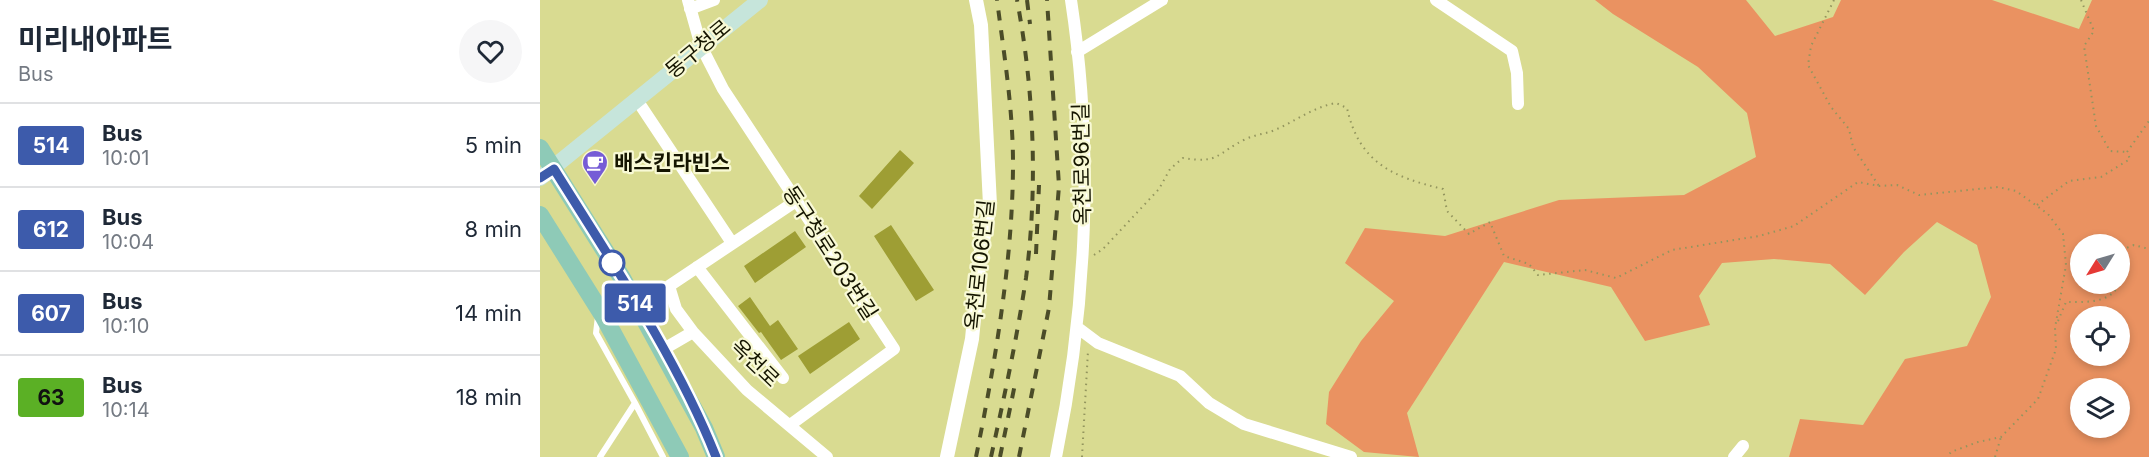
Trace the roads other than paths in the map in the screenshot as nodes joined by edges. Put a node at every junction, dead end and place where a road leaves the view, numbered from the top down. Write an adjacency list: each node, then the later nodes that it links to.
1 (714, 0): 7 (street)
2 (760, 0): 8 (main road, 동구청로)
3 (976, 0): 33 (street, 옥천로106번길)
4 (1071, 0): 9 (street, 옥천로96번길)
5 (1162, 0): 9 (street)
6 (1436, 0): 11 (street)
7 (689, 4): 8 (street, 동구청로203번길)
8 (701, 46): 10 (main road, 동구청로); 14 (street, 동구청로203번길)
9 (1077, 52): 21 (street, 옥천로96번길)
10 (638, 100): 13 (main road, 동구청로); 16 (street)
11 (1518, 104)
12 (540, 148): 13 (main road)
13 (547, 174): 19 (main road)
14 (796, 201): 16 (street); 26 (street, 동구청로203번길)
15 (540, 214): 20 (main road)
16 (732, 243): 17 (street)
17 (698, 267): 18 (street); 24 (street)
18 (669, 286): 19 (street); 22 (street, 옥천로)
19 (636, 304): 23 (main road)
20 (599, 309): 25 (lane); 30 (main road)
21 (1077, 330): 34 (street, 옥천로96번길); 35 (street)
22 (693, 332): 23 (street); 26 (street, 옥천로)
23 (662, 350): 31 (main road)
24 (783, 378)
25 (635, 403): 28 (lane); 29 (lane)
26 (790, 425): 32 (street, 옥천로)
27 (1743, 446): 36 (street)
28 (600, 457)
29 (663, 457)
30 (680, 457)
31 (716, 457)
32 (827, 457)
33 (947, 457)
34 (1056, 457)
35 (1351, 457)
36 (1734, 457)

